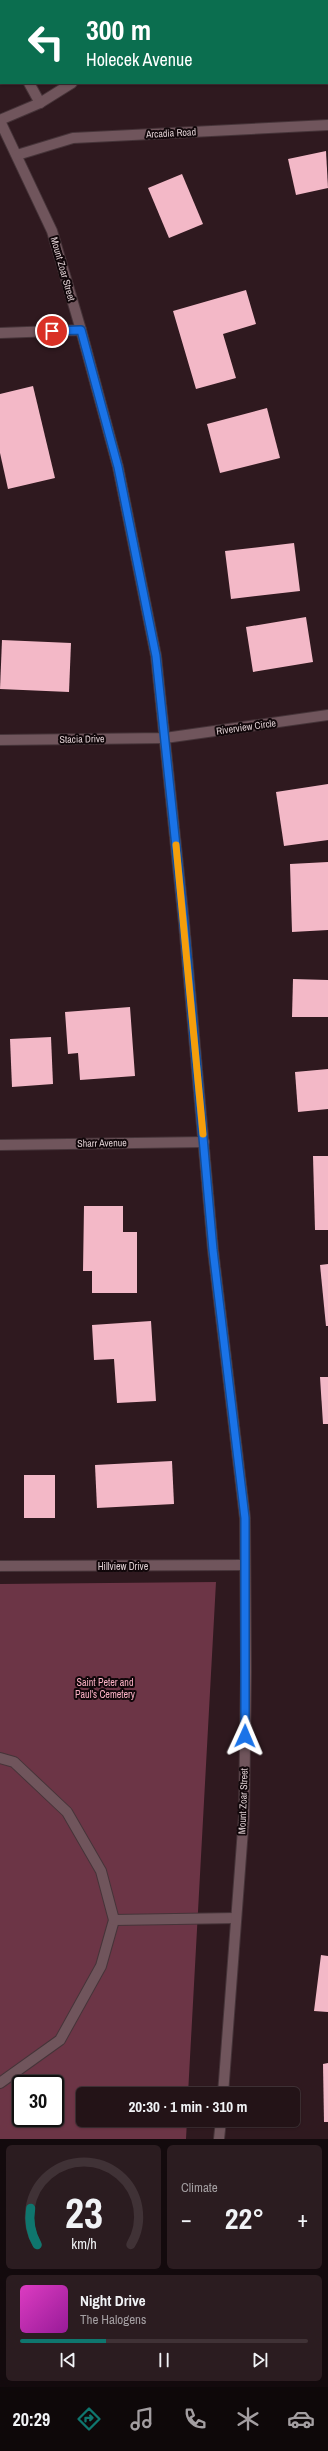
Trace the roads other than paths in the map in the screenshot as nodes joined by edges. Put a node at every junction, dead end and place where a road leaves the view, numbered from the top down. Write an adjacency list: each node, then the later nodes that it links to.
1 (30, 84): 3 (street)
2 (70, 84): 3 (street)
3 (40, 102): 4 (street)
4 (0, 121): 6 (street, Mount Zoar Street)
5 (328, 125): 6 (street, Arcadia Road)
6 (17, 155): 7 (street, Mount Zoar Street)
7 (81, 330): 8 (street); 10 (street, Mount Zoar Street)
8 (0, 333)
9 (328, 716): 10 (street, Riverview Circle)
10 (165, 738): 11 (street, Stacia Drive); 12 (street, Mount Zoar Street)
11 (0, 740)
12 (204, 1142): 13 (street, Sharr Avenue); 14 (street, Mount Zoar Street)
13 (0, 1145)
14 (245, 1565): 15 (street, Hillview Drive); 17 (street, Mount Zoar Street)
15 (0, 1566)
16 (0, 1758): 18 (street)
17 (236, 1918): 18 (street); 20 (street, Mount Zoar Street)
18 (114, 1920): 19 (street)
19 (0, 2083)
20 (224, 2087)
21 (220, 2127): 22 (street)
22 (219, 2139)

